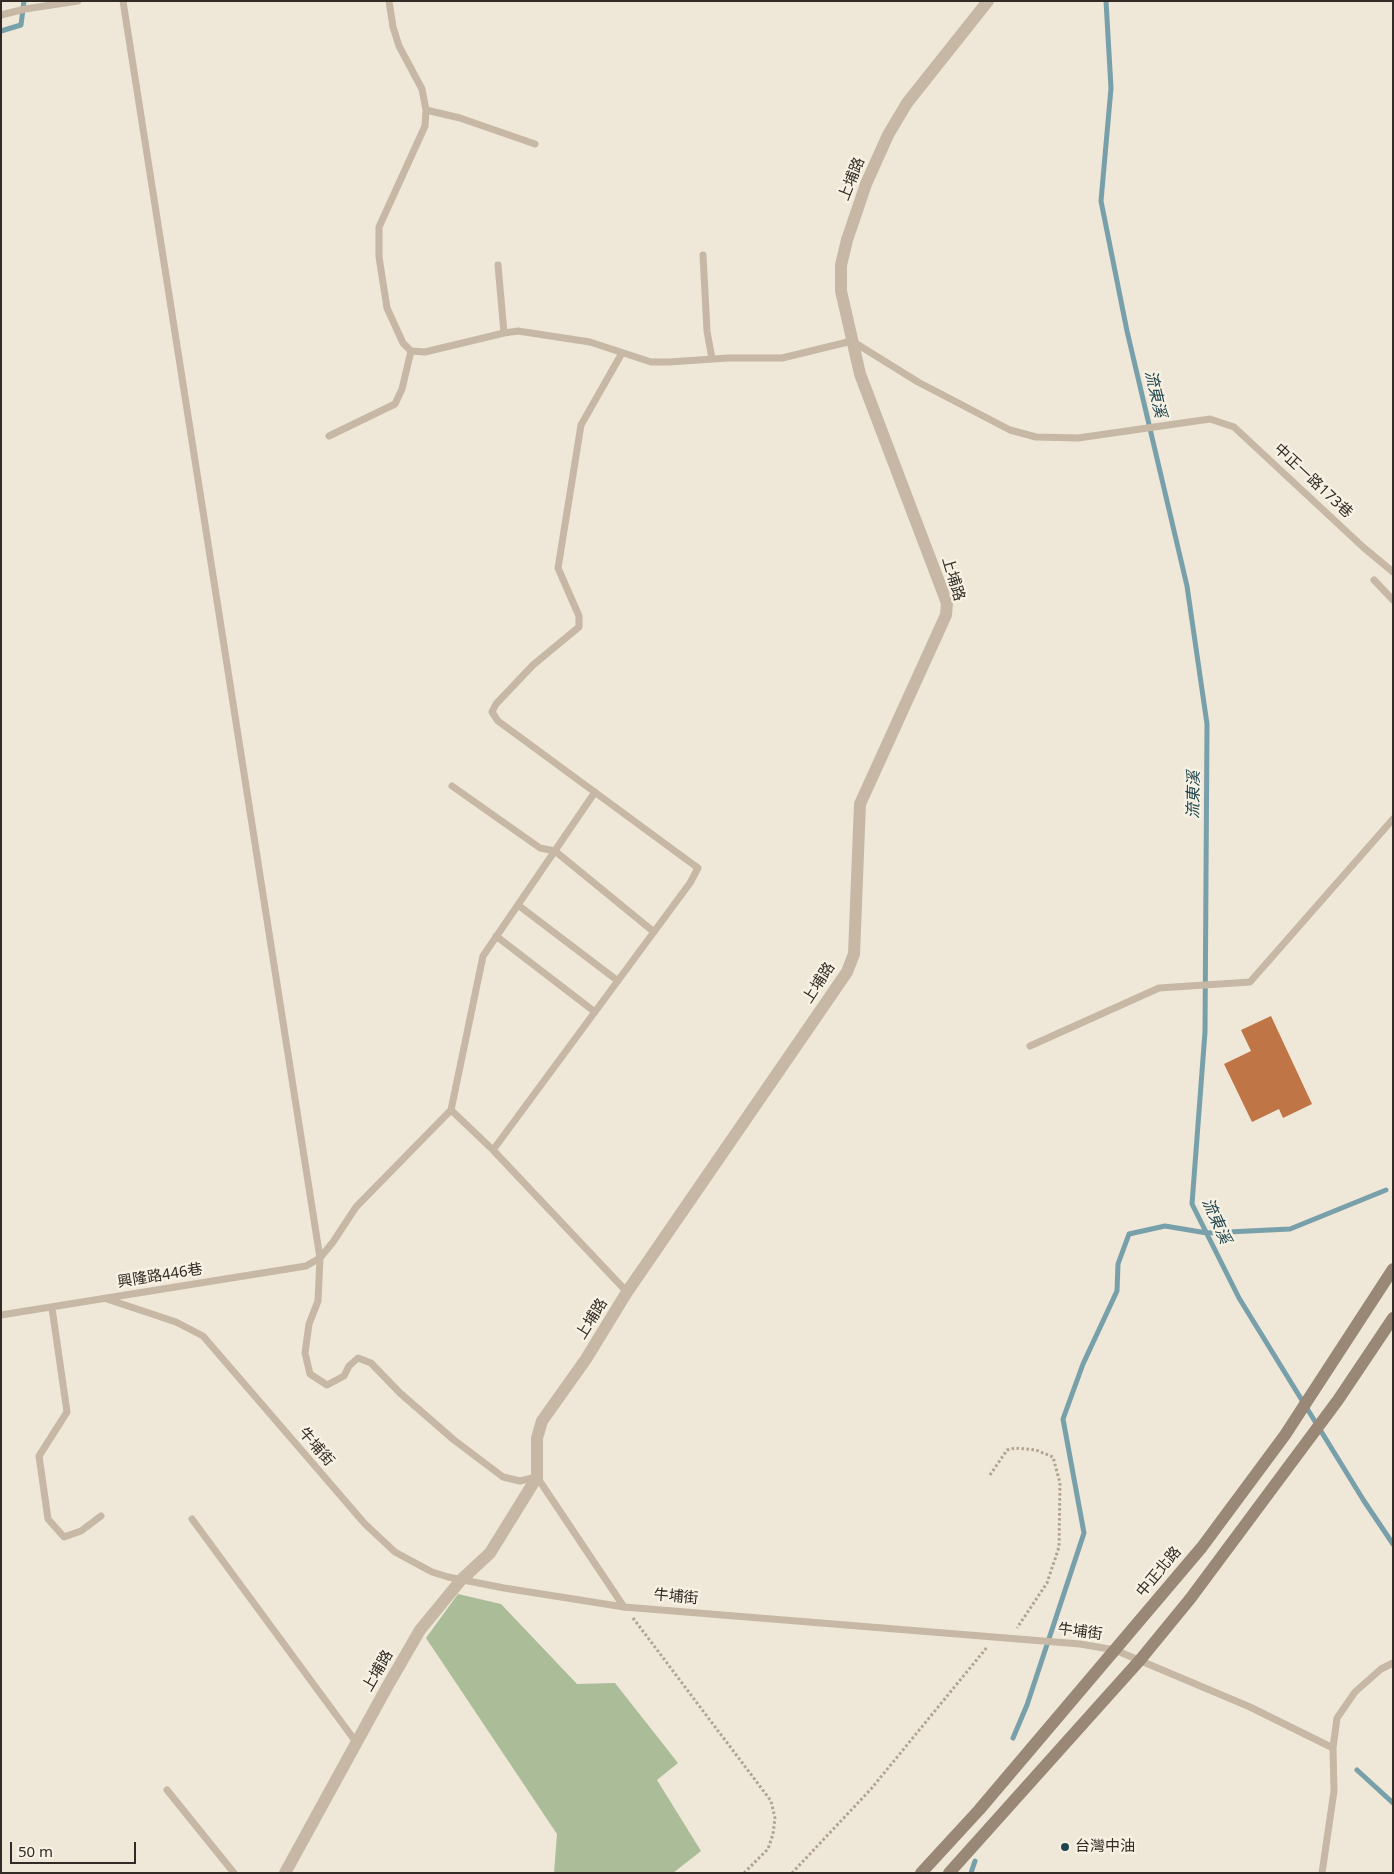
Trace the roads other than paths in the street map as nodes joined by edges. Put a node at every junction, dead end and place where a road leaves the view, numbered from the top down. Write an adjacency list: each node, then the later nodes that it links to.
1 (78, 1): 5 (lane)
2 (122, 1): 31 (lane)
3 (389, 1): 6 (lane)
4 (988, 1): 11 (street, 上埔路)
5 (1, 15)
6 (426, 110): 7 (lane); 12 (lane)
7 (534, 144)
8 (703, 255): 14 (lane)
9 (498, 265): 10 (lane)
10 (504, 333): 12 (lane); 13 (lane)
11 (852, 341): 14 (lane); 16 (lane, 中正一路173巷); 33 (street, 上埔路)
12 (410, 351): 15 (lane)
13 (622, 353): 14 (lane); 20 (lane)
14 (712, 359)
15 (329, 436)
16 (1393, 572)
17 (1374, 580): 18 (lane)
18 (1393, 600)
19 (452, 786): 22 (lane)
20 (595, 792): 22 (lane); 24 (lane)
21 (1393, 819): 28 (lane)
22 (555, 851): 23 (lane); 24 (lane)
23 (518, 905): 25 (lane); 26 (lane)
24 (654, 932): 26 (lane)
25 (496, 936): 27 (lane); 29 (lane)
26 (618, 981): 27 (lane)
27 (595, 1012): 30 (lane)
28 (1030, 1046)
29 (451, 1110): 30 (lane); 31 (lane)
30 (494, 1150): 33 (lane)
31 (320, 1258): 34 (lane, 興隆路446巷); 38 (lane)
32 (1393, 1269): 43 (main road, 中正北路)
33 (628, 1292): 38 (street, 上埔路)
34 (107, 1299): 35 (lane, 興隆路446巷); 41 (lane, 牛埔街)
35 (52, 1308): 36 (lane, 興隆路446巷); 39 (lane)
36 (1, 1315)
37 (1393, 1318): 44 (main road)
38 (537, 1477): 41 (street, 上埔路); 42 (lane)
39 (101, 1516)
40 (192, 1519): 46 (lane)
41 (461, 1580): 42 (lane, 牛埔街); 46 (street, 上埔路)
42 (624, 1607): 43 (lane, 牛埔街)
43 (1115, 1650): 44 (lane, 牛埔街); 51 (main road, 中正北路)
44 (1140, 1660): 47 (lane, 牛埔街); 52 (main road)
45 (1393, 1663): 47 (lane)
46 (356, 1742): 50 (street, 上埔路)
47 (1333, 1748): 53 (lane)
48 (167, 1790): 49 (lane)
49 (234, 1873)
50 (285, 1873)
51 (921, 1873)
52 (948, 1873)
53 (1322, 1873)

